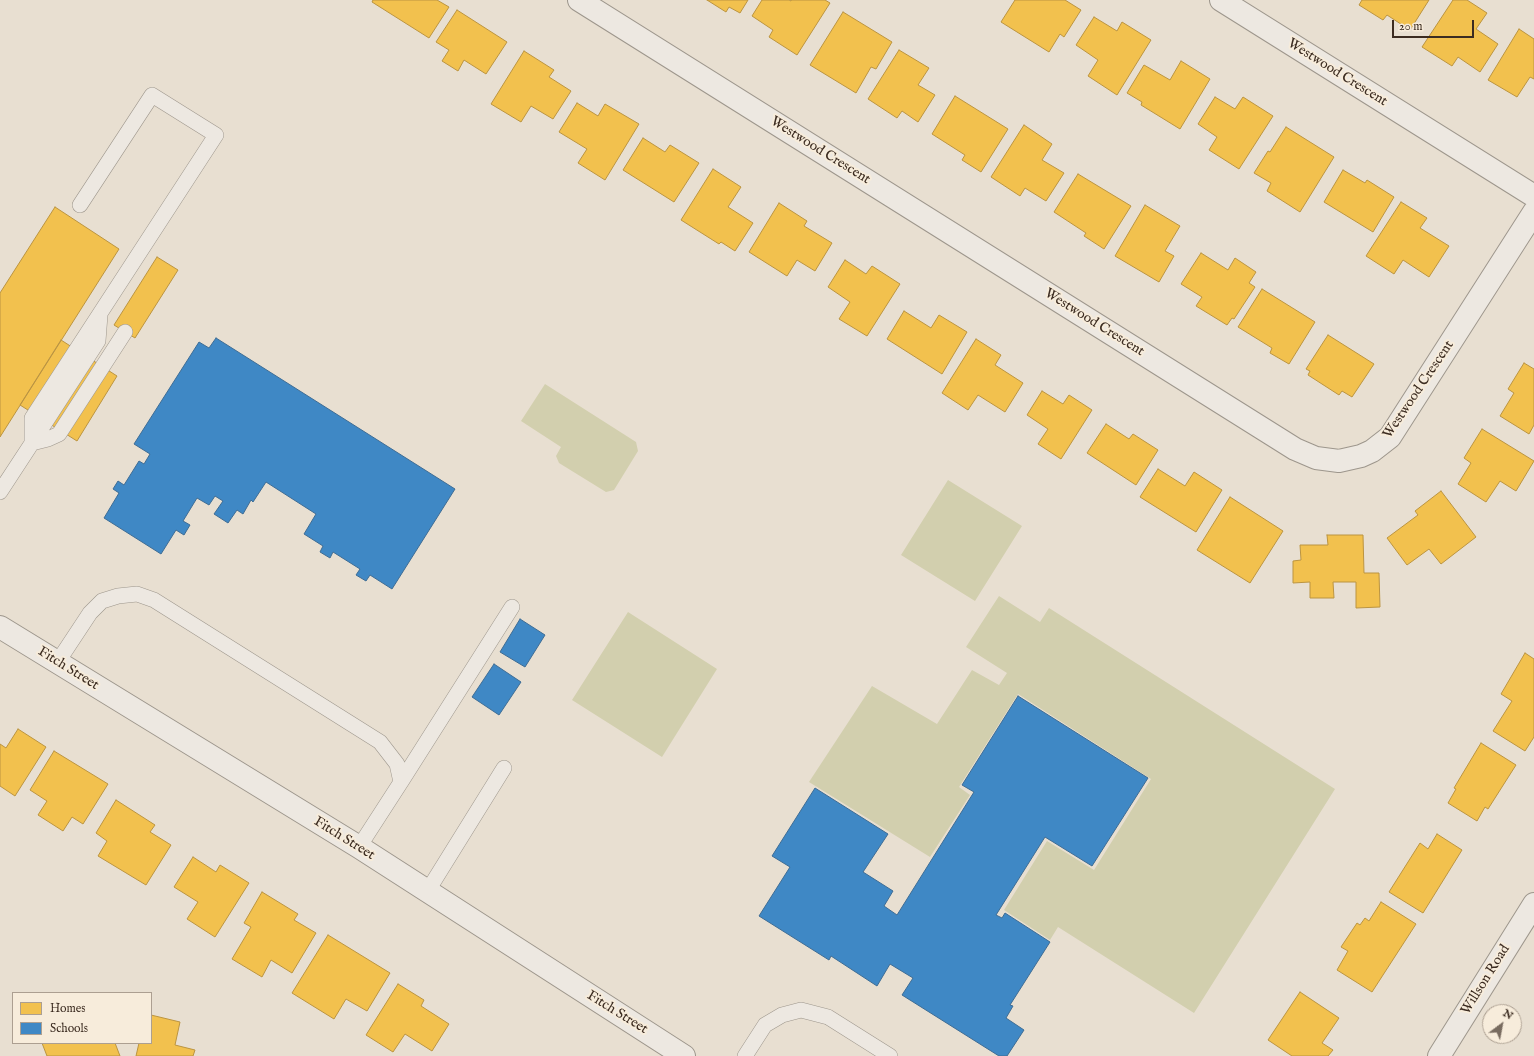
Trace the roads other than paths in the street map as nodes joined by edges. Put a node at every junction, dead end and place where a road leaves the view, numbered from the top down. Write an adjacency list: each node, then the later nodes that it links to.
1 (579, 0): 5 (street, Westwood Crescent)
2 (1221, 0): 3 (street, Westwood Crescent)
3 (1534, 196)
4 (80, 204): 7 (lane)
5 (1534, 212)
6 (125, 332): 7 (lane)
7 (32, 443): 8 (lane)
8 (0, 492)
9 (512, 607): 13 (lane)
10 (0, 627): 11 (street, Fitch Street)
11 (57, 663): 13 (lane); 14 (street, Fitch Street)
12 (504, 768): 15 (lane)
13 (401, 782): 14 (lane)
14 (359, 847): 15 (street, Fitch Street)
15 (427, 892): 17 (street, Fitch Street)
16 (1534, 904): 20 (street, Willson Road)
17 (684, 1056)
18 (745, 1056): 19 (lane)
19 (890, 1056)
20 (1438, 1056)

